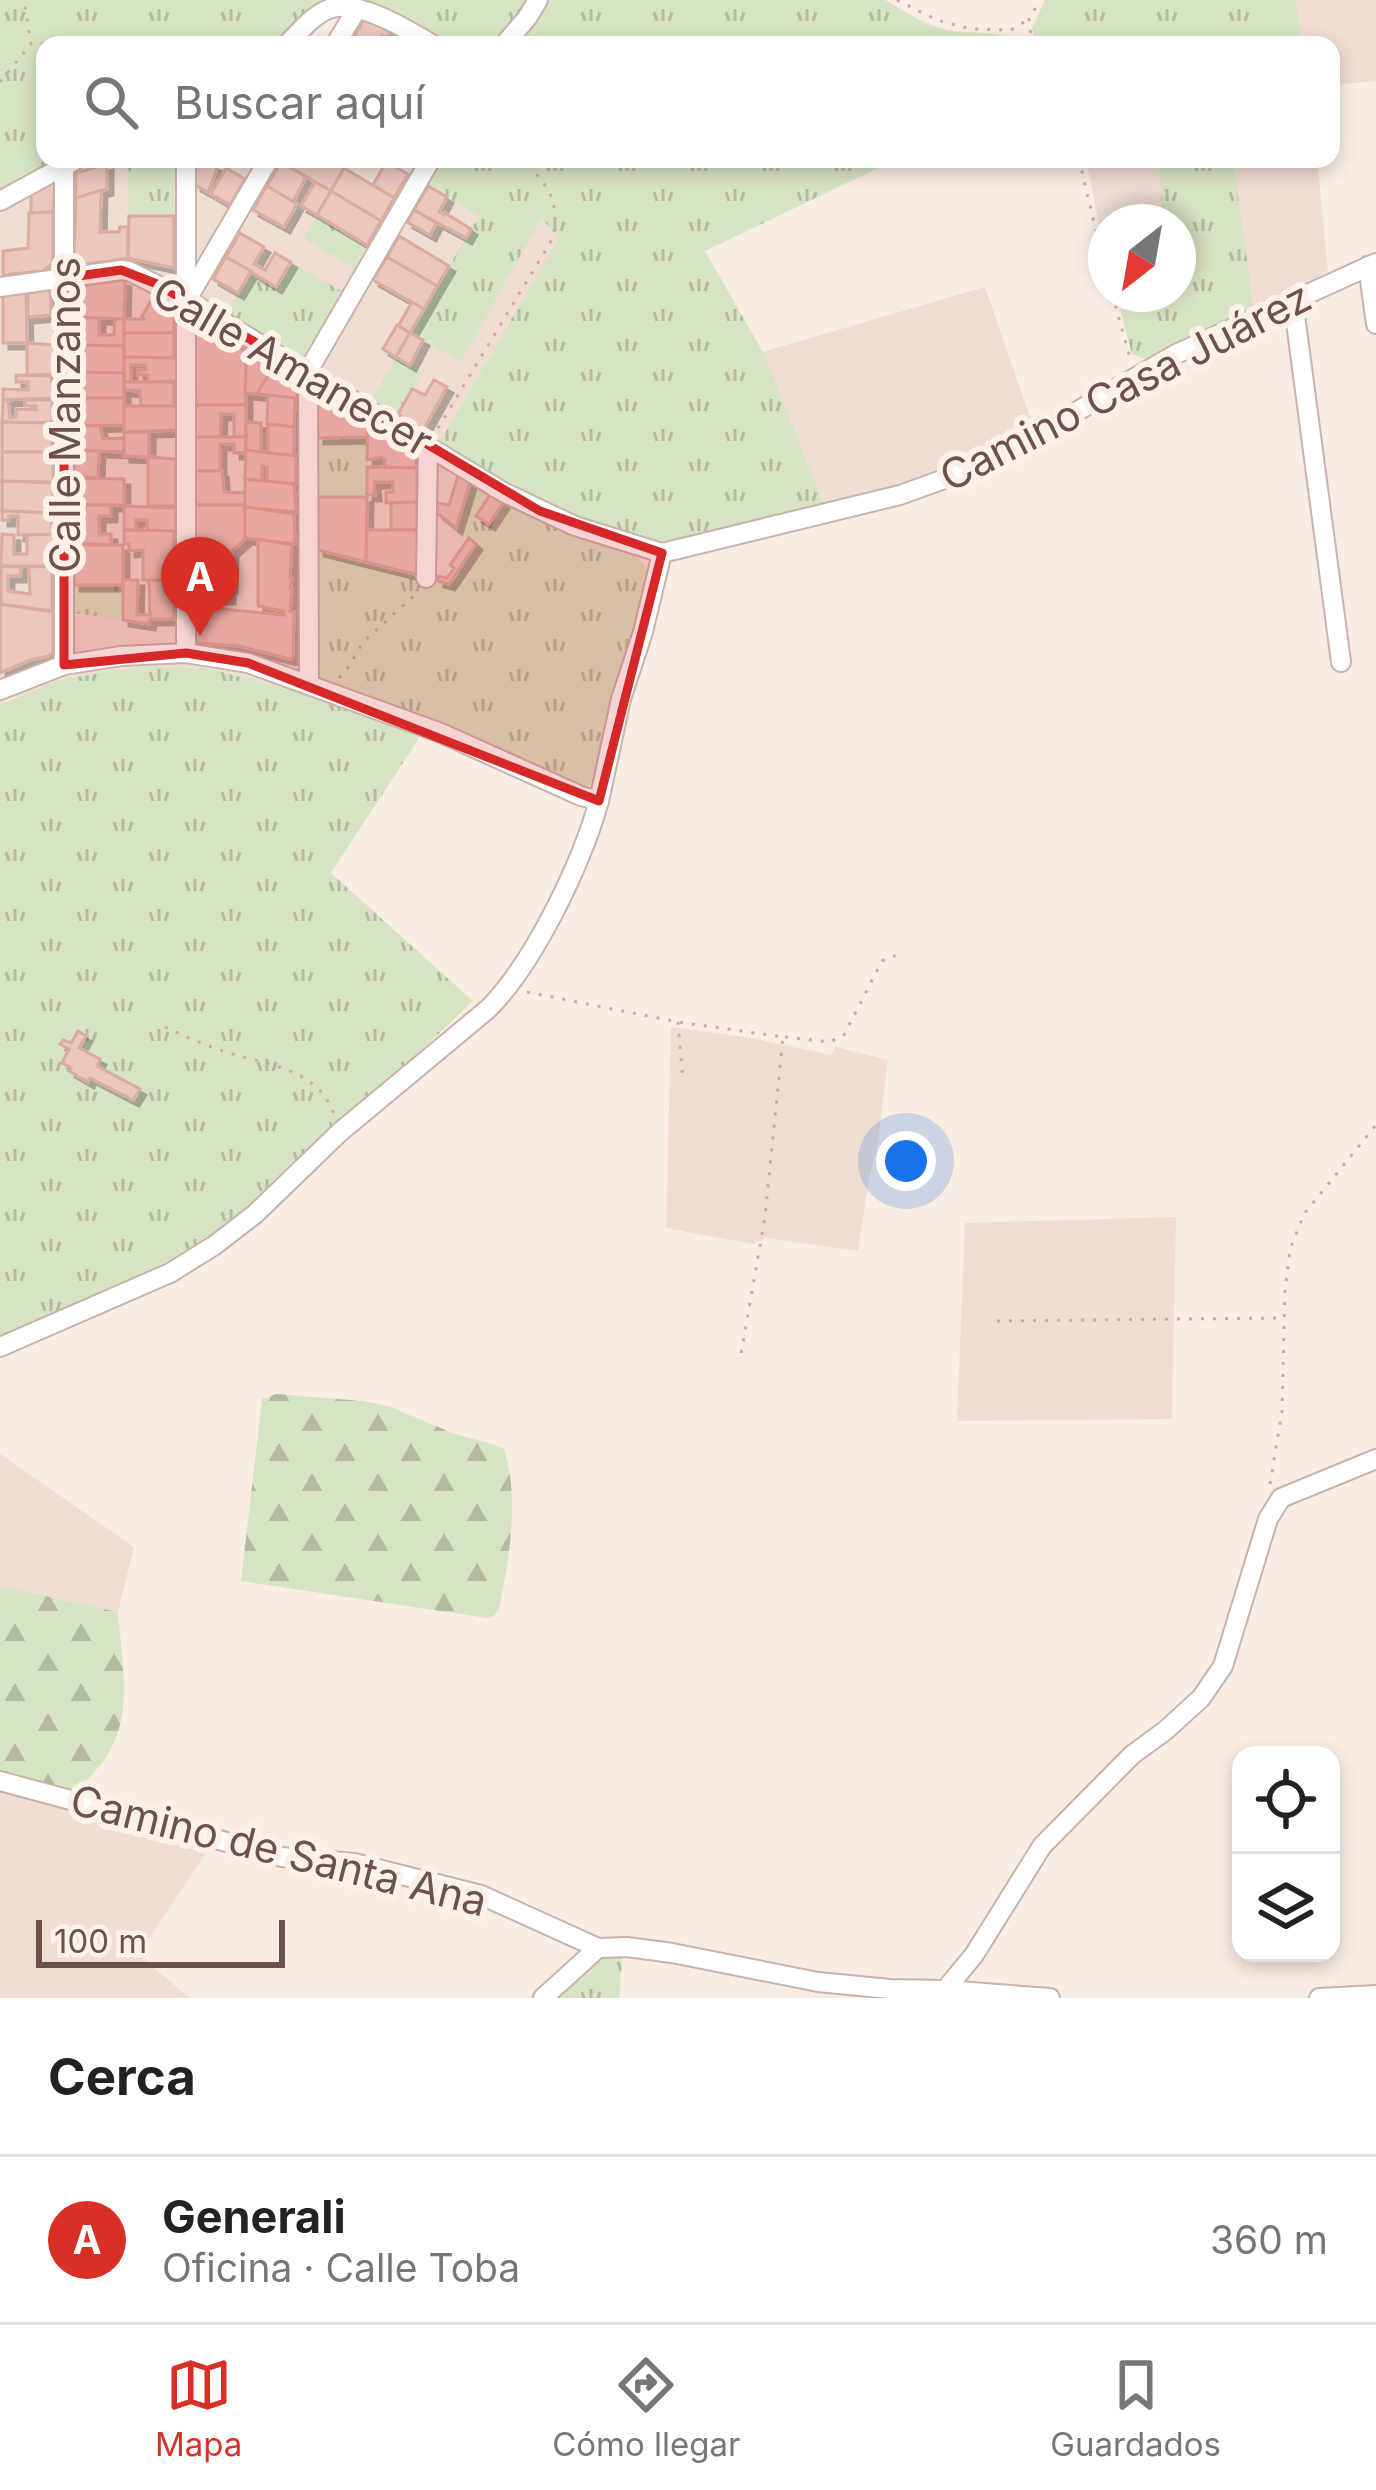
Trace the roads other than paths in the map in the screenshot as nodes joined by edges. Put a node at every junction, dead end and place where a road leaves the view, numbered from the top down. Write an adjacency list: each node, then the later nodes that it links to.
1 (538, 0): 6 (street)
2 (357, 9): 3 (street); 4 (street); 5 (street)
3 (295, 36)
4 (340, 36)
5 (418, 36)
6 (511, 36)
7 (59, 168): 12 (street)
8 (70, 168): 14 (street, Calle Manzanos)
9 (186, 168): 16 (street)
10 (263, 168): 16 (street)
11 (426, 168): 19 (street)
12 (0, 201)
13 (1372, 265): 17 (street, Camino Casa Juárez); 18 (street)
14 (64, 278): 15 (street, Calle Amanecer); 16 (street, Calle Amanecer); 25 (street, Calle Manzanos)
15 (0, 286)
16 (187, 300): 19 (street, Calle Amanecer); 23 (street)
17 (1293, 300): 21 (street, Camino Casa Juárez); 24 (street)
18 (1376, 324)
19 (308, 371): 20 (street, Calle Amanecer); 26 (street)
20 (428, 445): 21 (street, Calle Amanecer); 22 (street)
21 (662, 553): 28 (street)
22 (426, 578)
23 (186, 653): 25 (street); 26 (street)
24 (1341, 662)
25 (64, 664): 27 (street)
26 (309, 683): 28 (street)
27 (0, 690)
28 (599, 801): 29 (street)
29 (0, 1348)
30 (1376, 1459): 33 (street)
31 (0, 1781): 32 (street, Camino de Santa Ana)
32 (598, 1948): 33 (street, Camino de Santa Ana); 35 (street)
33 (945, 1990): 36 (street, Camino de Santa Ana)
34 (1376, 1995): 37 (street)
35 (543, 1998)
36 (1050, 1998)
37 (1319, 1998)

